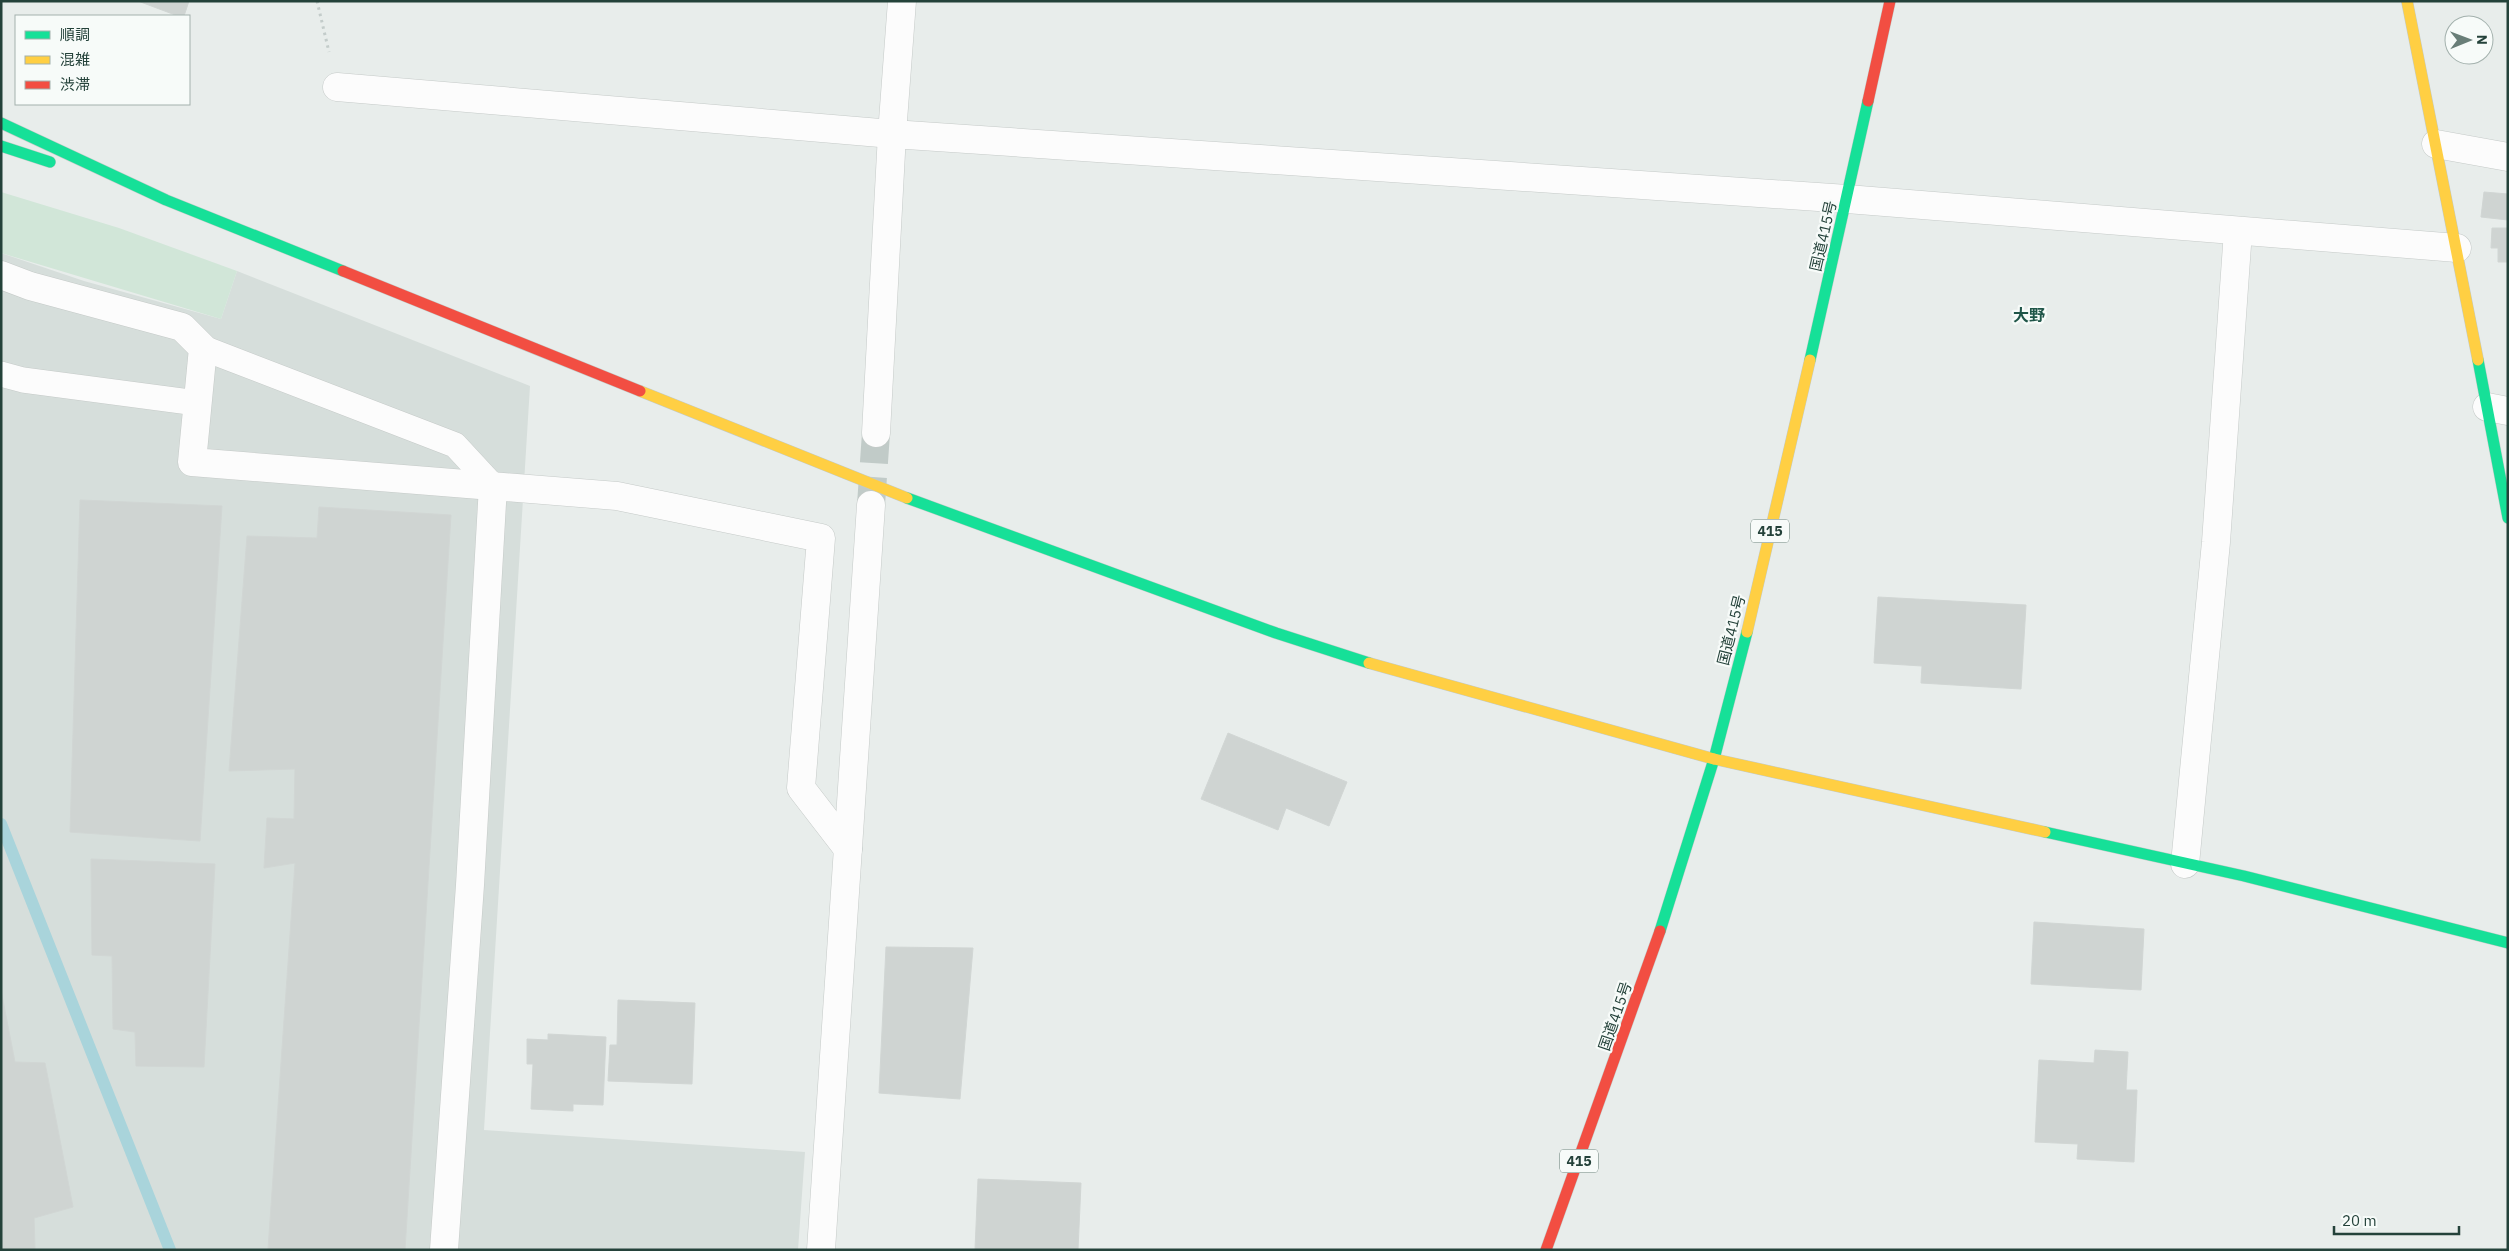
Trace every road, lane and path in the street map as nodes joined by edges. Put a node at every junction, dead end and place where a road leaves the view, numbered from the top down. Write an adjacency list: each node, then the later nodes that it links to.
1 (318, 1): 5 (path)
2 (902, 1): 7 (street)
3 (1890, 1): 11 (main road, 国道415号 / 415)
4 (2407, 1): 8 (main road)
5 (337, 87): 7 (street)
6 (1, 123): 12 (main road)
7 (892, 134): 11 (street); 20 (street)
8 (2436, 144): 10 (street); 14 (main road)
9 (1, 146): 12 (main road)
10 (2508, 157)
11 (1847, 199): 13 (street); 25 (main road, 国道415号 / 415)
12 (166, 200): 25 (main road)
13 (2238, 231): 14 (street); 27 (street)
14 (2457, 248): 19 (main road)
15 (1, 275): 16 (street)
16 (203, 348): 18 (street); 22 (lane)
17 (1, 374): 18 (lane)
18 (198, 403): 22 (street)
19 (2497, 409): 21 (main road)
20 (876, 433)
21 (2504, 477): 24 (main road)
22 (493, 486): 26 (street); 29 (street)
23 (871, 505): 26 (street)
24 (2508, 518)
25 (1714, 759): 27 (main road); 31 (main road, 国道415号 / 415)
26 (848, 849): 30 (street)
27 (2185, 864): 28 (main road)
28 (2508, 943)
29 (444, 1250)
30 (821, 1250)
31 (1546, 1250)

